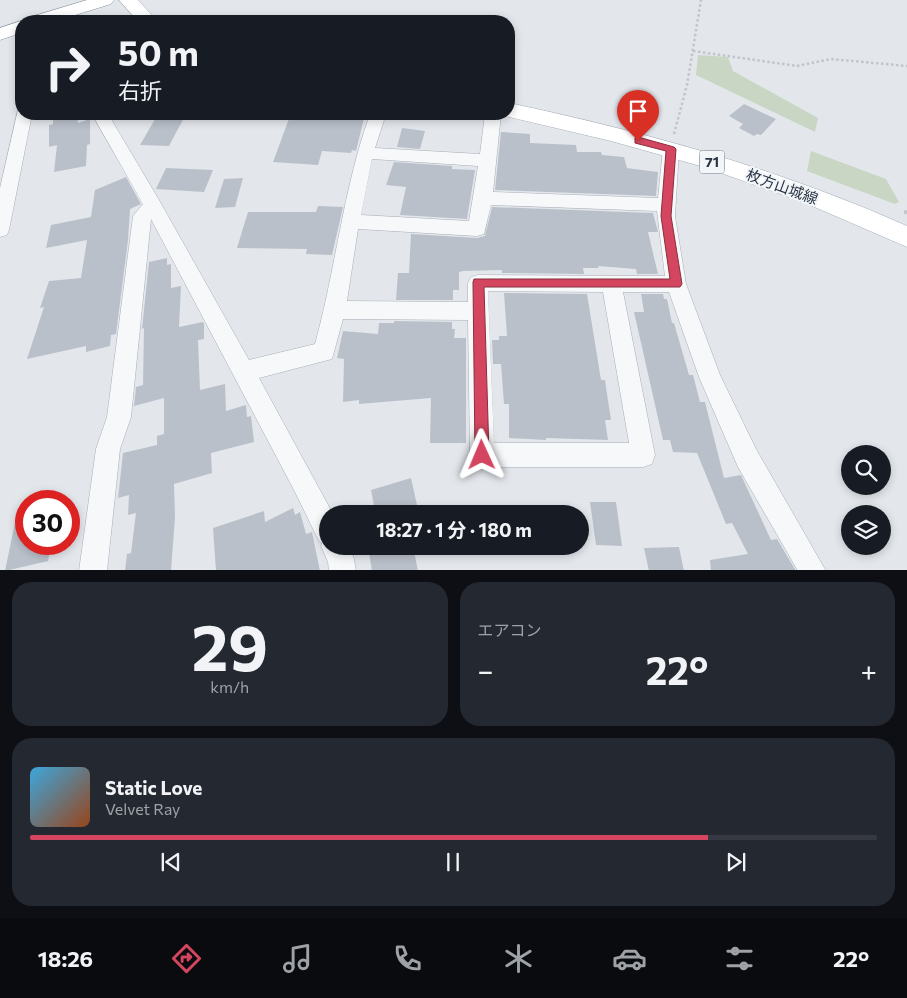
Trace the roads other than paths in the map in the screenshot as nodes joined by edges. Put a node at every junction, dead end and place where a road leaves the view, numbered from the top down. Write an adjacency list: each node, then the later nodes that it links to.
1 (105, 0): 3 (main road)
2 (128, 0): 4 (main road)
3 (60, 15)
4 (140, 15)
5 (15, 29): 6 (main road)
6 (0, 34)
7 (515, 111): 12 (main road, 枚方山城線 / 71)
8 (23, 120): 19 (street)
9 (103, 120): 16 (street)
10 (376, 120): 13 (street)
11 (492, 120): 14 (street)
12 (671, 149): 17 (street); 20 (main road, 枚方山城線 / 71)
13 (365, 153): 14 (street); 18 (street)
14 (488, 161): 15 (street)
15 (483, 198): 17 (street); 18 (street)
16 (152, 205): 25 (street); 28 (street)
17 (667, 205): 22 (street)
18 (350, 221): 23 (street)
19 (0, 230)
20 (907, 237)
21 (610, 283): 22 (street); 24 (street); 24 (street)
22 (676, 284): 30 (street)
23 (335, 310): 24 (street); 25 (street)
24 (479, 311)
25 (243, 372): 26 (street)
26 (319, 514)
27 (339, 555): 29 (street)
28 (93, 570)
29 (342, 570)
30 (813, 570)

